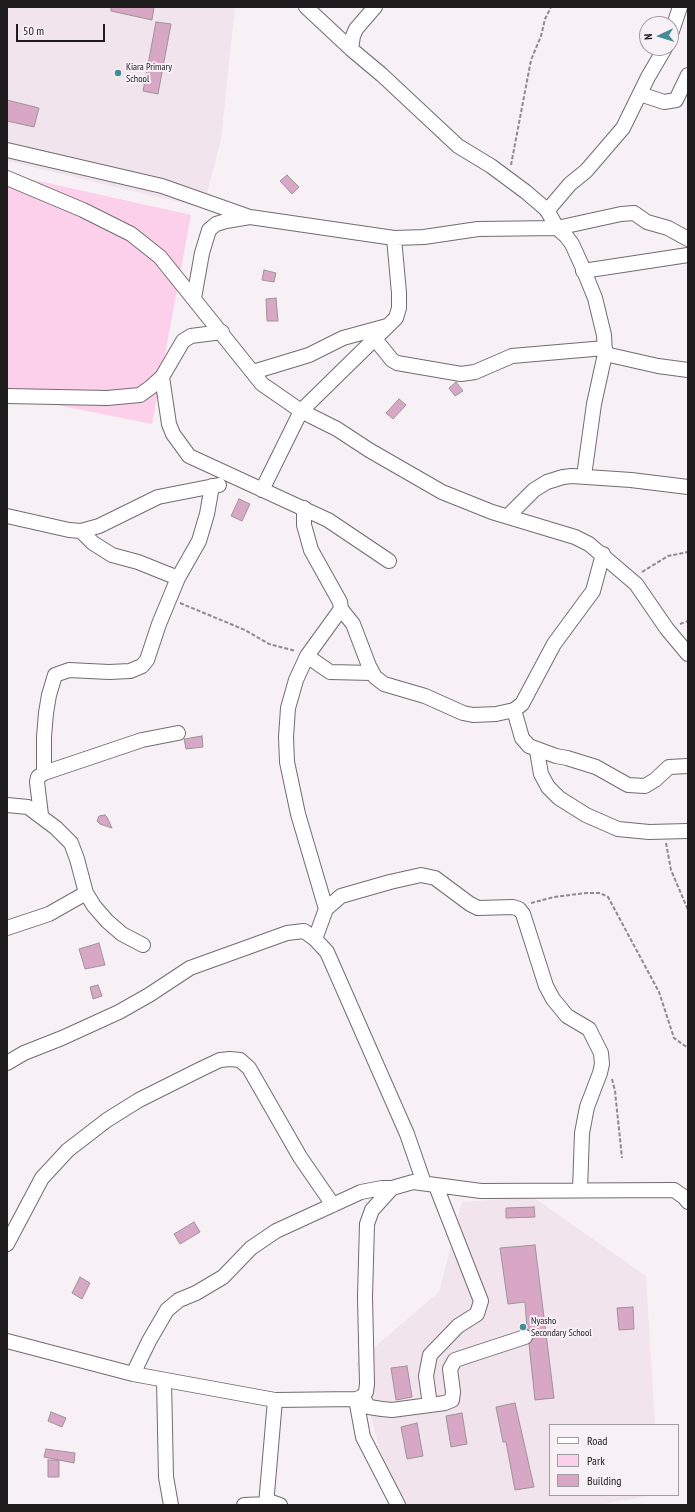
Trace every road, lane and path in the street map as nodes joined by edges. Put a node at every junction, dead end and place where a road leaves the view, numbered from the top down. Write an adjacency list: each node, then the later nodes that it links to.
1 (306, 7): 4 (street)
2 (375, 7): 4 (street)
3 (551, 7): 10 (path)
4 (351, 49): 10 (street)
5 (661, 56): 7 (street)
6 (688, 76): 7 (street)
7 (640, 94): 11 (street)
8 (7, 150): 12 (street)
9 (7, 178): 18 (street)
10 (508, 178): 11 (street)
11 (547, 211): 13 (street)
12 (250, 217): 14 (street); 18 (street)
13 (557, 228): 14 (street); 15 (street); 17 (street)
14 (394, 238): 19 (street)
15 (688, 239)
16 (688, 255): 17 (street)
17 (583, 270): 22 (street)
18 (194, 298): 20 (street)
19 (388, 326): 21 (street); 24 (street)
20 (222, 332): 24 (street); 25 (street)
21 (375, 339): 22 (street); 27 (street)
22 (605, 351): 23 (street); 28 (street)
23 (688, 370)
24 (253, 372): 27 (street)
25 (162, 376): 26 (street); 29 (street)
26 (7, 396)
27 (301, 411): 32 (street); 35 (street)
28 (584, 476): 31 (street); 35 (street)
29 (239, 480): 30 (street); 32 (street)
30 (212, 486): 36 (street); 40 (street)
31 (688, 487)
32 (262, 490): 33 (street)
33 (304, 508): 39 (street); 43 (street)
34 (7, 516): 36 (street)
35 (508, 516): 38 (street)
36 (81, 531): 40 (street)
37 (688, 552): 41 (path)
38 (603, 554): 41 (street); 47 (street)
39 (389, 561)
40 (178, 578): 42 (street)
41 (629, 578): 44 (street)
42 (171, 594): 45 (path); 51 (street)
43 (341, 609): 45 (street); 46 (street)
44 (688, 654)
45 (307, 656): 46 (street); 57 (street)
46 (372, 673): 47 (street)
47 (514, 710): 49 (street)
48 (178, 733): 51 (street)
49 (537, 750): 50 (street); 54 (street)
50 (688, 766)
51 (44, 773): 53 (street)
52 (7, 804): 53 (street)
53 (41, 815): 56 (street)
54 (665, 831): 55 (street); 59 (path)
55 (688, 831)
56 (86, 893): 60 (street); 62 (street)
57 (326, 909): 58 (street); 61 (street)
58 (519, 909): 63 (path); 64 (street)
59 (688, 910)
60 (7, 928)
61 (315, 938): 65 (street); 67 (street)
62 (143, 945)
63 (688, 1048)
64 (602, 1060): 66 (path); 70 (street)
65 (7, 1064)
66 (622, 1158)
67 (430, 1185): 69 (street); 70 (street); 81 (street)
68 (688, 1186): 71 (street)
69 (392, 1188): 73 (street); 79 (street)
70 (580, 1190): 71 (street)
71 (674, 1190): 72 (street)
72 (688, 1202)
73 (333, 1205): 74 (street); 77 (street)
74 (7, 1244)
75 (524, 1337): 81 (street)
76 (7, 1341): 77 (street)
77 (133, 1374): 78 (street)
78 (164, 1380): 80 (street); 83 (street)
79 (359, 1398): 80 (street); 81 (street); 86 (street)
80 (275, 1400): 82 (street)
81 (430, 1405)
82 (266, 1503): 84 (street); 85 (street)
83 (171, 1505)
84 (244, 1505)
85 (280, 1505)
86 (398, 1505)

